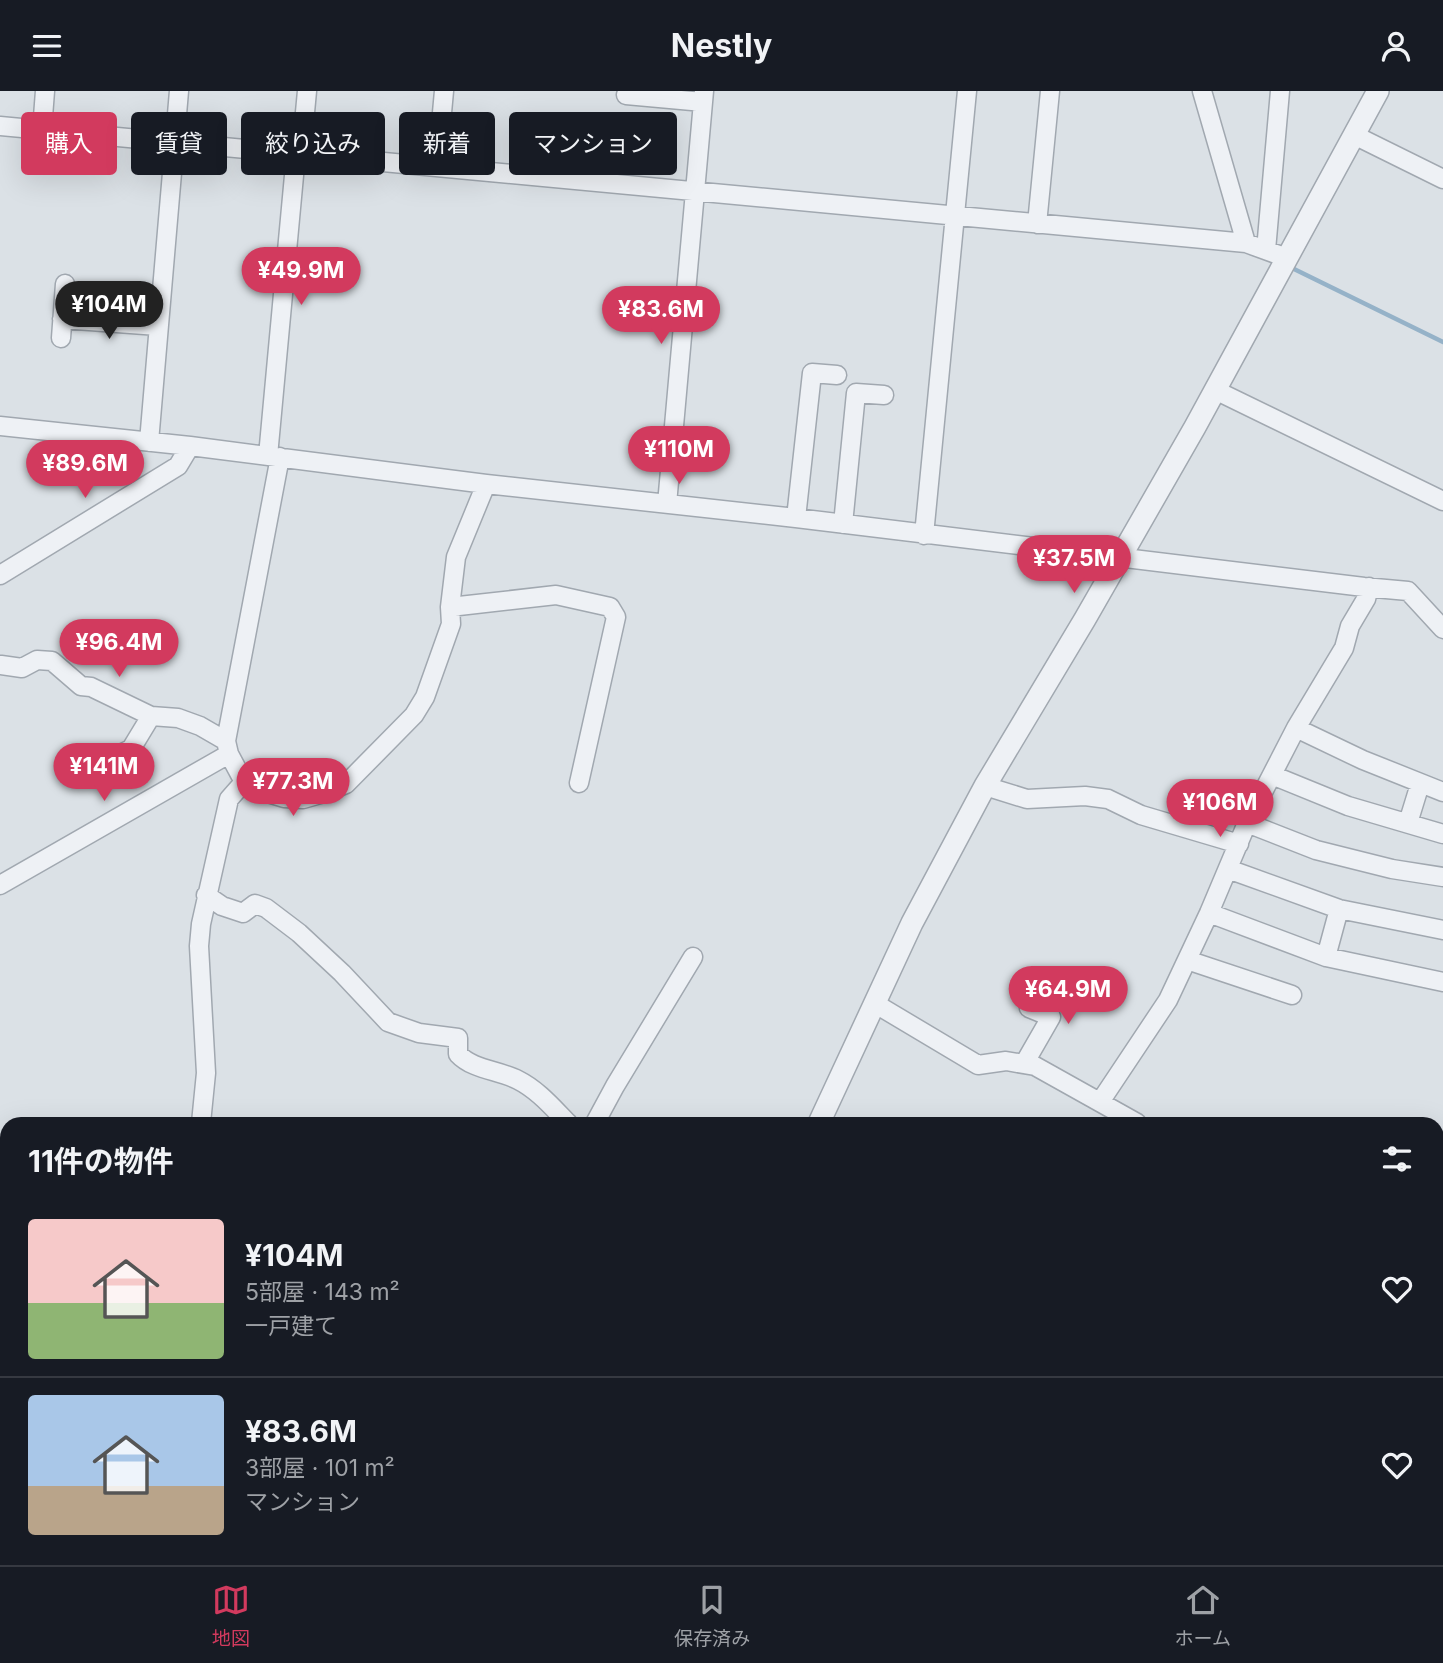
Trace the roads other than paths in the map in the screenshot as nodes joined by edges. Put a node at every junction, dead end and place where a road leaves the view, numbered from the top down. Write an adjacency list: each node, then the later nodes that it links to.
1 (45, 91): 12 (street)
2 (179, 91): 13 (street)
3 (307, 91): 14 (street)
4 (444, 91): 15 (street)
5 (967, 91): 24 (street)
6 (1050, 91): 25 (street)
7 (1202, 91): 26 (street)
8 (1280, 91): 27 (street)
9 (1378, 91): 18 (street)
10 (626, 95): 11 (street)
11 (703, 97): 23 (street)
12 (43, 112)
13 (177, 112)
14 (304, 112)
15 (442, 112)
16 (0, 126): 17 (street)
17 (21, 128)
18 (1354, 135): 22 (street); 28 (street)
19 (495, 173): 23 (street)
20 (171, 175): 31 (street)
21 (296, 175): 39 (street)
22 (1443, 179)
23 (694, 192): 24 (street); 42 (street)
24 (955, 217): 25 (street); 45 (street)
25 (1037, 224): 26 (street)
26 (1246, 243): 27 (street)
27 (1266, 250): 28 (street)
28 (1287, 258): 34 (street)
29 (65, 284): 30 (street)
30 (62, 319): 31 (street); 32 (street)
31 (158, 325): 37 (street)
32 (61, 338)
33 (837, 375): 43 (street)
34 (1215, 390): 41 (street); 46 (street)
35 (884, 395): 44 (street)
36 (0, 426): 37 (street)
37 (149, 442): 38 (street)
38 (190, 446): 39 (street); 47 (street)
39 (274, 457): 40 (street); 54 (street)
40 (486, 484): 42 (street); 49 (street)
41 (1443, 501)
42 (667, 504): 43 (street)
43 (796, 518): 44 (street)
44 (843, 524): 45 (street)
45 (924, 535): 46 (street)
46 (1120, 557): 48 (street); 60 (street)
47 (0, 575)
48 (1362, 587): 50 (street); 53 (street)
49 (450, 607): 57 (street); 58 (street)
50 (1443, 629)
51 (1, 665): 52 (street)
52 (151, 716): 54 (street); 55 (street)
53 (1296, 728): 56 (street); 59 (street)
54 (227, 748): 57 (street); 68 (street)
55 (95, 766)
56 (1272, 775): 62 (street); 63 (street)
57 (244, 782): 69 (street)
58 (579, 783)
59 (1420, 784): 61 (street); 63 (street)
60 (985, 786): 65 (street); 78 (street)
61 (1443, 792)
62 (1247, 823): 65 (street); 67 (street)
63 (1408, 823): 64 (street)
64 (1443, 834)
65 (1239, 844): 66 (street)
66 (1228, 869): 70 (street); 71 (street)
67 (1443, 877)
68 (0, 885)
69 (206, 895): 82 (street); 83 (street)
70 (1339, 909): 72 (street); 74 (street)
71 (1209, 913): 74 (street); 75 (street)
72 (1443, 930)
73 (693, 957): 84 (street)
74 (1326, 957): 76 (street)
75 (1187, 960): 77 (street); 81 (street)
76 (1443, 982)
77 (1292, 995)
78 (874, 1003): 80 (street); 85 (street)
79 (1029, 1008): 80 (street)
80 (1024, 1064): 81 (street)
81 (1100, 1103): 86 (street)
82 (202, 1117)
83 (562, 1117)
84 (599, 1117)
85 (822, 1117)
86 (1126, 1117)

